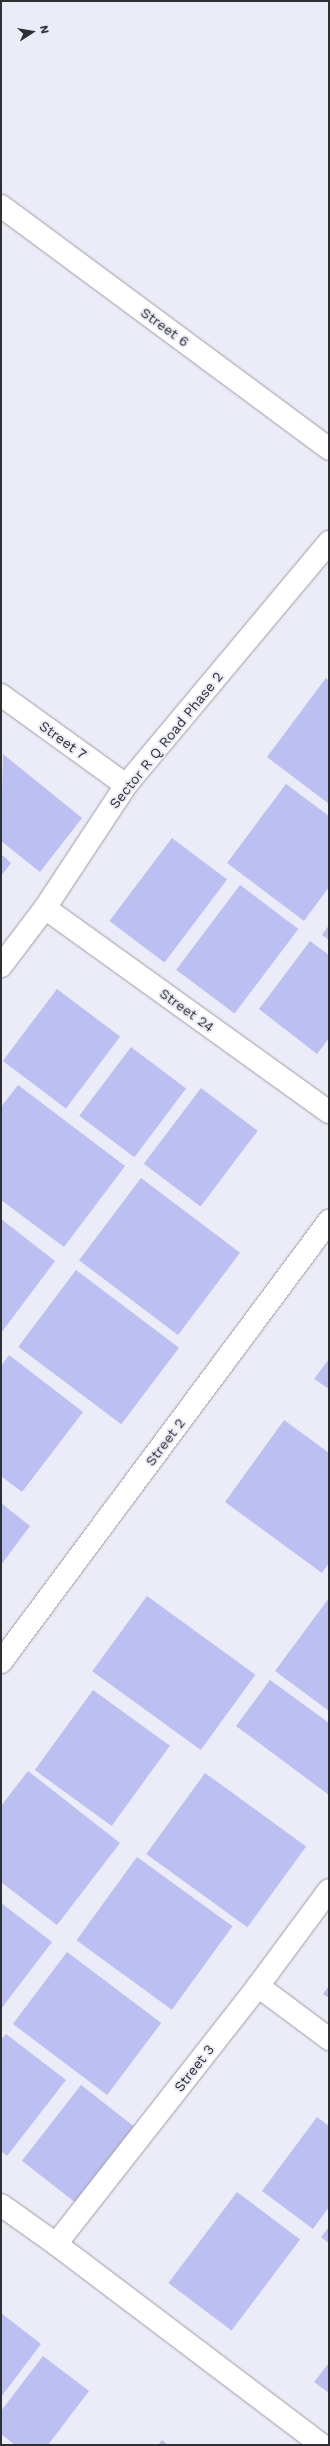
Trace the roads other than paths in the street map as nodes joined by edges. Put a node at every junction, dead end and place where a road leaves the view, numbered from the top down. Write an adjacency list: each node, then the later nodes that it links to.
1 (1, 206): 2 (street, Street 6)
2 (329, 449)
3 (329, 542): 5 (street, Sector R Q Road Phase 2)
4 (1, 695): 5 (street, Street 7)
5 (126, 785): 6 (street, Sector R Q Road Phase 2)
6 (44, 908): 7 (street, Sector R Q Road Phase 2); 8 (street, Street 24)
7 (1, 966)
8 (329, 1112)
9 (329, 1221): 10 (street, Street 2)
10 (1, 1662)
11 (329, 1890): 12 (street, Street 3)
12 (258, 1986): 13 (street); 15 (street, Street 3)
13 (329, 2038)
14 (1, 2205): 15 (street)
15 (56, 2244): 16 (street)
16 (322, 2445)

